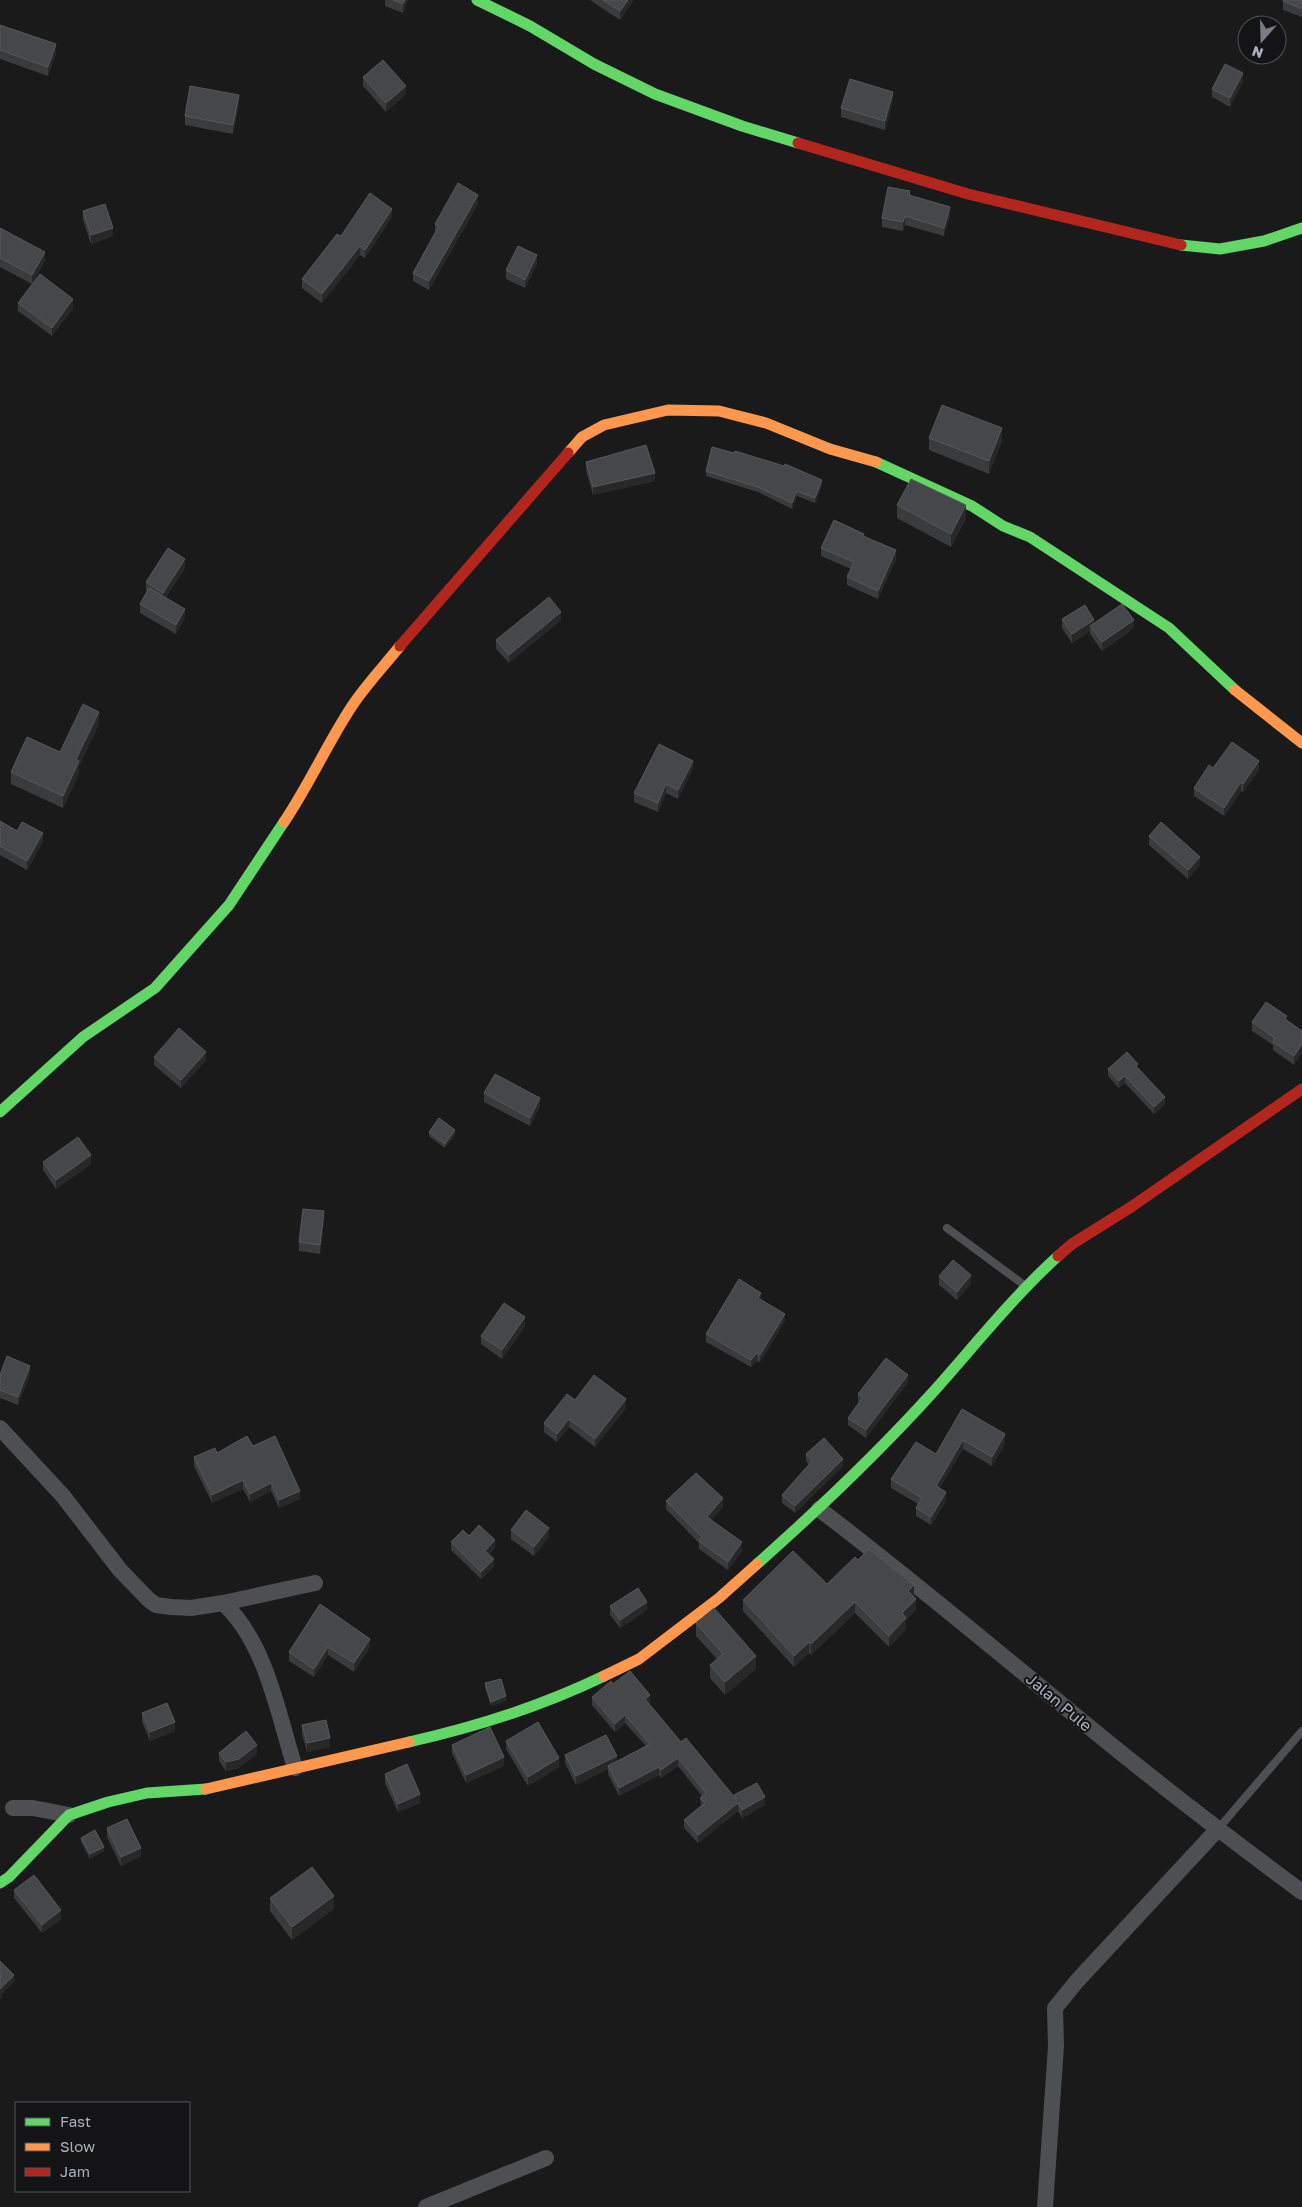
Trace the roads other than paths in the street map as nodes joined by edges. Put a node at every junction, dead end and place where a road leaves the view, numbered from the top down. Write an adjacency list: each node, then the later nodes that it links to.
1 (477, 0): 2 (street)
2 (1302, 228)
3 (1302, 743): 5 (street)
4 (1302, 1089): 7 (street)
5 (0, 1112)
6 (947, 1228): 7 (lane)
7 (1025, 1286): 9 (street)
8 (0, 1428): 11 (street)
9 (818, 1509): 13 (street); 16 (street, Jalan Pule)
10 (315, 1583): 11 (street)
11 (223, 1604): 13 (street)
12 (1302, 1731): 16 (lane)
13 (295, 1768): 15 (street)
14 (13, 1808): 15 (street)
15 (68, 1815): 17 (street)
16 (1218, 1829): 18 (street, Jalan Pule); 21 (street)
17 (0, 1883)
18 (1302, 1892)
19 (546, 2158): 20 (street)
20 (426, 2207)
21 (1045, 2207)

